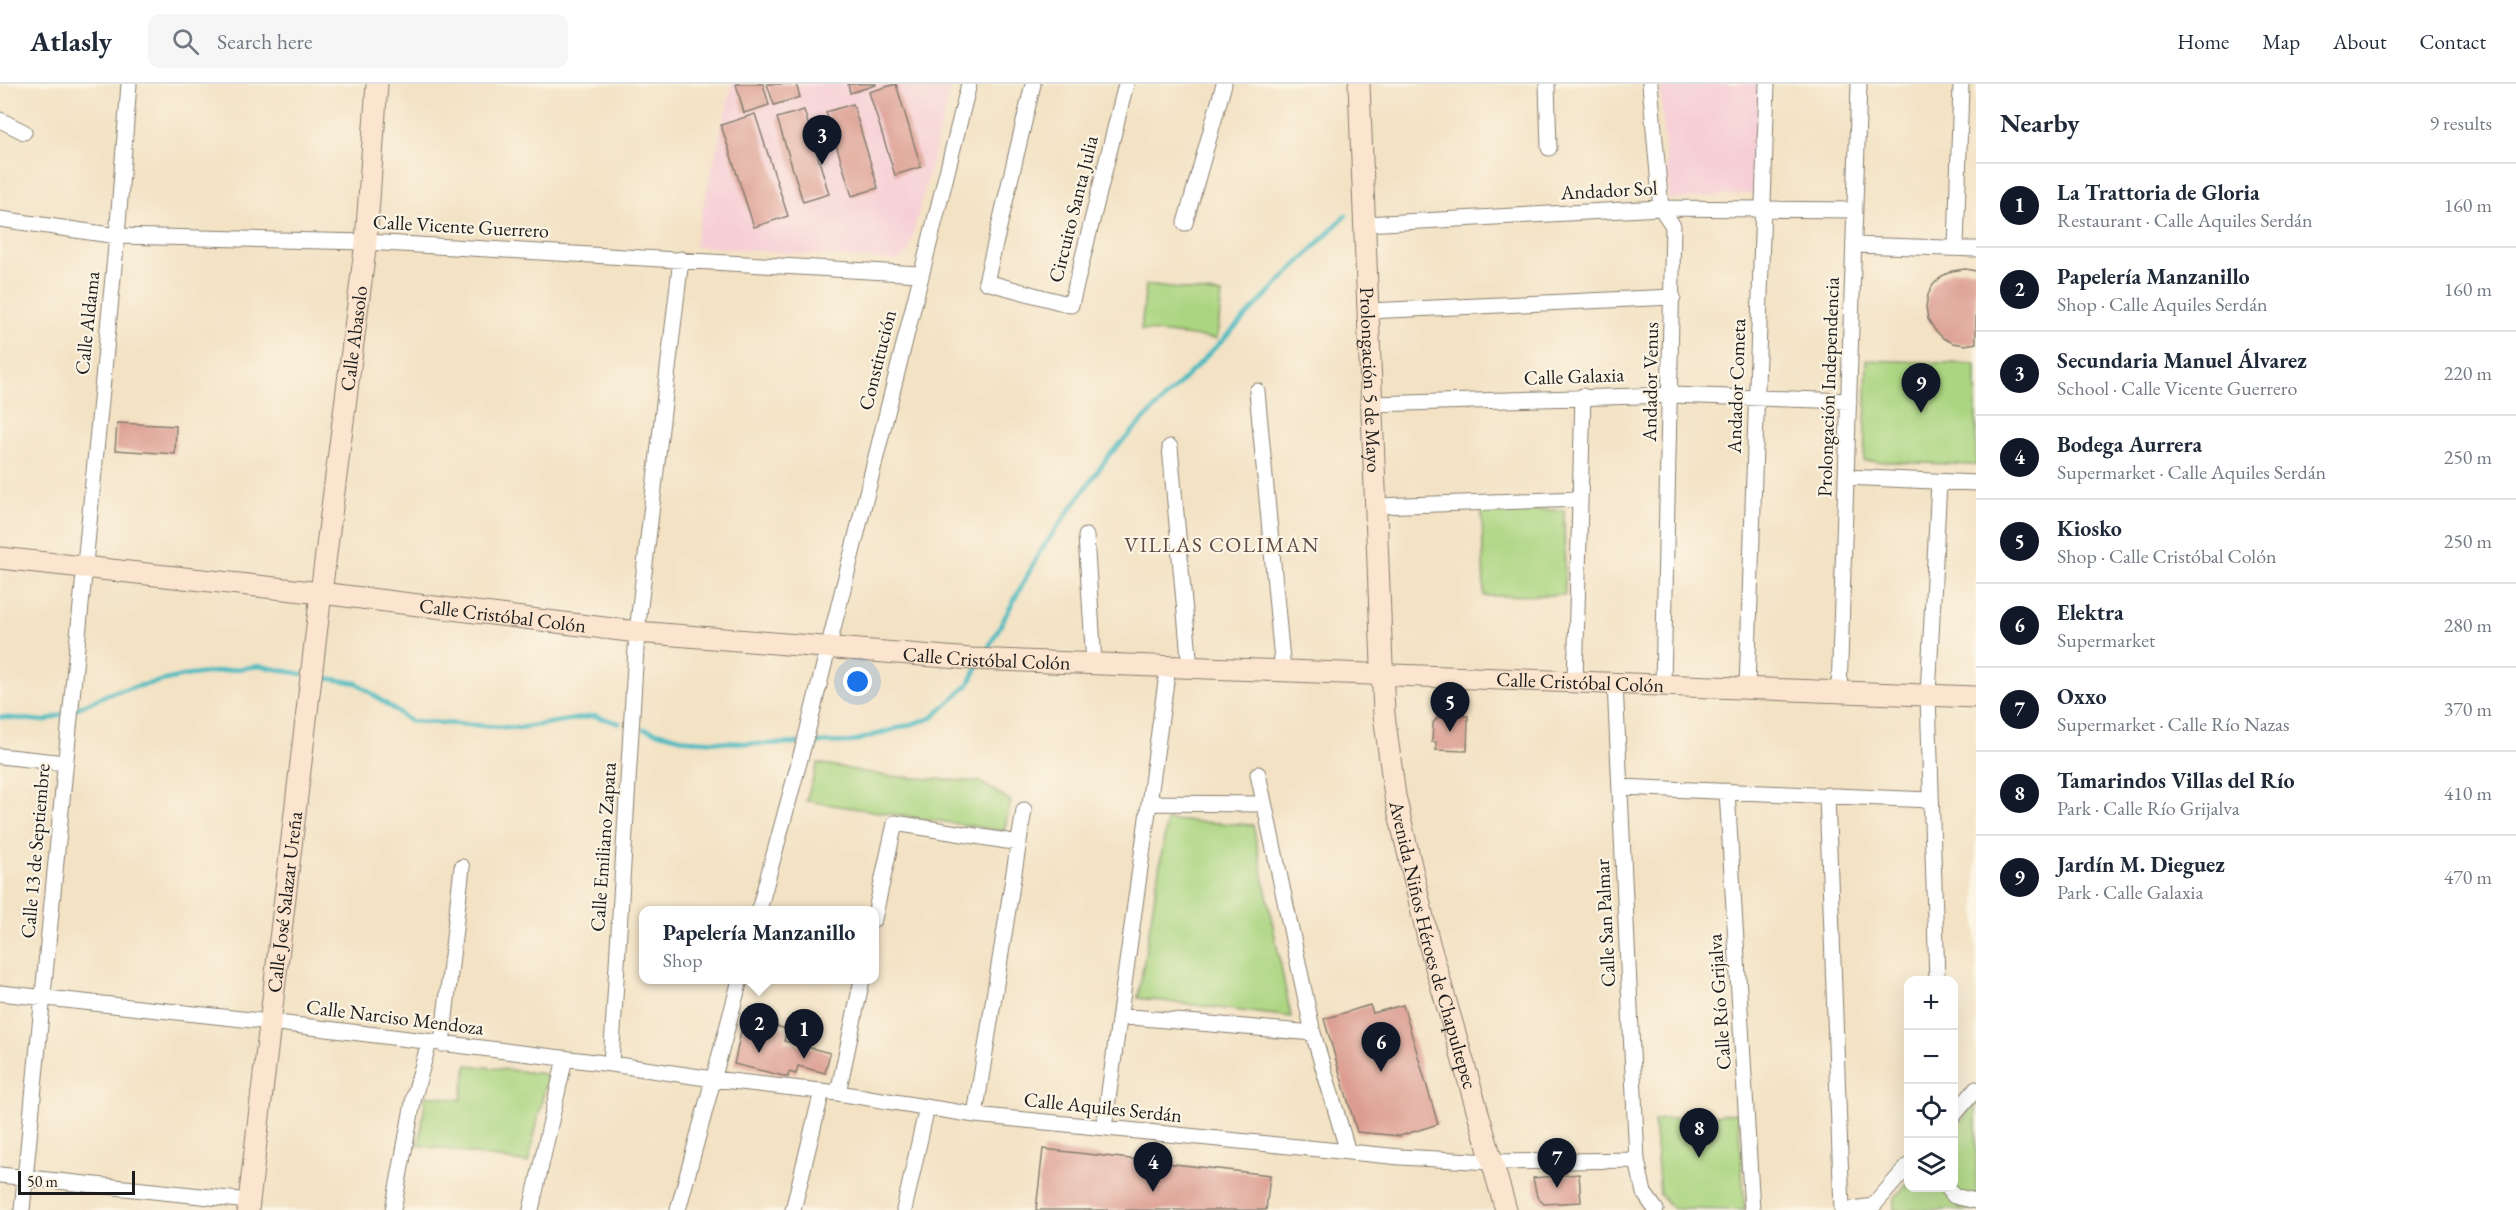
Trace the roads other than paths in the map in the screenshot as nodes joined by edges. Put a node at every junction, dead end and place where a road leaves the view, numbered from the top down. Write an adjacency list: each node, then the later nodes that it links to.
1 (129, 84): 22 (street, Calle Aldama)
2 (377, 84): 23 (street, Calle Abasolo)
3 (969, 84): 28 (street, Constitución)
4 (1033, 84): 5 (street, Circuito Santa Julia)
5 (1126, 84)
6 (1224, 84): 20 (street)
7 (1359, 84): 21 (street, Prolongación 5 de Mayo)
8 (1547, 84): 15 (street)
9 (1650, 84): 16 (street, Andador Venus)
10 (1767, 84): 17 (street, Andador Cometa)
11 (1859, 84): 18 (street, Prolongación Independencia)
12 (1961, 84): 25 (street)
13 (0, 120): 14 (street)
14 (24, 132)
15 (1549, 148)
16 (1661, 208): 17 (street, Andador Sol); 21 (street, Andador Sol); 29 (street, Andador Venus)
17 (1762, 208): 18 (street, Andador Sol); 34 (street, Andador Cometa)
18 (1855, 210): 24 (street, Prolongación Independencia)
19 (0, 219): 22 (street, Calle Vicente Guerrero)
20 (1185, 223)
21 (1365, 225): 30 (street, Prolongación 5 de Mayo)
22 (117, 236): 23 (street, Calle Vicente Guerrero); 45 (street, Calle Aldama)
23 (366, 242): 27 (street, Calle Vicente Guerrero); 46 (street, Calle Abasolo)
24 (1854, 245): 25 (street); 35 (street, Prolongación Independencia)
25 (1956, 248): 26 (street)
26 (1976, 249)
27 (681, 259): 28 (street, Calle Vicente Guerrero); 47 (street, Calle Emiliano Zapata)
28 (920, 274): 48 (street, Constitución)
29 (1673, 297): 30 (street); 32 (street, Andador Venus)
30 (1368, 312): 36 (street, Prolongación 5 de Mayo)
31 (1257, 391): 52 (street)
32 (1671, 395): 33 (street, Calle Galaxia); 34 (street, Calle Galaxia); 56 (street, Andador Venus)
33 (1583, 396): 36 (street, Calle Galaxia); 41 (street)
34 (1758, 397): 35 (street, Calle Galaxia); 57 (street, Andador Cometa)
35 (1849, 402): 38 (street, Prolongación Independencia)
36 (1373, 404): 42 (street, Prolongación 5 de Mayo)
37 (1170, 447): 51 (street)
38 (1846, 477): 39 (street); 58 (street, Prolongación Independencia)
39 (1939, 482): 40 (street); 59 (street)
40 (1976, 483)
41 (1580, 499): 42 (street); 54 (street)
42 (1377, 506): 53 (street, Prolongación 5 de Mayo)
43 (1086, 536): 49 (street)
44 (0, 558): 45 (street, Calle Cristóbal Colón)
45 (83, 567): 46 (street, Calle Cristóbal Colón); 62 (street, Calle 13 de Septiembre)
46 (321, 593): 47 (street, Calle Cristóbal Colón); 81 (street, Calle José Salazar Ureña)
47 (637, 632): 48 (street, Calle Cristóbal Colón); 85 (street, Calle Emiliano Zapata)
48 (827, 646): 49 (street, Calle Cristóbal Colón); 73 (street, Constitución)
49 (1094, 664): 50 (street, Calle Cristóbal Colón)
50 (1168, 667): 51 (street, Calle Cristóbal Colón); 68 (street)
51 (1191, 668): 52 (street, Calle Cristóbal Colón)
52 (1283, 671): 53 (street, Calle Cristóbal Colón)
53 (1382, 675): 54 (street, Calle Cristóbal Colón); 96 (street, Avenida Niños Héroes de Chapultepec)
54 (1575, 682): 55 (street, Calle Cristóbal Colón)
55 (1615, 683): 56 (street, Calle Cristóbal Colón); 64 (street, Calle San Palmar)
56 (1663, 685): 57 (street, Calle Cristóbal Colón)
57 (1747, 688): 58 (street, Calle Cristóbal Colón)
58 (1839, 692): 59 (street, Calle Cristóbal Colón)
59 (1928, 695): 60 (street, Calle Cristóbal Colón); 67 (street)
60 (1976, 697)
61 (0, 756): 62 (street)
62 (64, 762): 79 (street, Calle 13 de Septiembre)
63 (1258, 774): 69 (street)
64 (1620, 787): 65 (street); 95 (street, Calle San Palmar)
65 (1727, 792): 66 (street); 112 (street, Calle Río Grijalva)
66 (1827, 795): 67 (street); 113 (street)
67 (1930, 800): 75 (street)
68 (1149, 803): 69 (street); 80 (street)
69 (1264, 804): 82 (street)
70 (1024, 810): 71 (street)
71 (1018, 843): 74 (street); 92 (street)
72 (462, 867): 83 (street)
73 (760, 906)
74 (877, 906)
75 (1937, 976)
76 (739, 984): 86 (street)
77 (861, 984): 89 (street)
78 (0, 993): 79 (street, Calle Narciso Mendoza)
79 (42, 997): 81 (street, Calle Narciso Mendoza); 99 (street, Calle 13 de Septiembre)
80 (1120, 1016): 82 (street); 93 (street)
81 (270, 1022): 83 (street, Calle Narciso Mendoza); 102 (street, Calle José Salazar Ureña)
82 (1313, 1033): 94 (street)
83 (435, 1043): 84 (street, Calle Narciso Mendoza); 105 (street)
84 (565, 1058): 85 (street, Calle Narciso Mendoza); 106 (street)
85 (611, 1064): 86 (street, Calle Narciso Mendoza)
86 (713, 1079): 88 (street, Calle Aquiles Serdán); 107 (street)
87 (1976, 1089): 91 (street)
88 (822, 1091): 89 (street, Calle Aquiles Serdán); 108 (street)
89 (838, 1093): 90 (street, Calle Aquiles Serdán)
90 (927, 1107): 92 (street, Calle Aquiles Serdán); 109 (street)
91 (1958, 1109)
92 (975, 1115): 93 (street, Calle Aquiles Serdán)
93 (1104, 1128): 94 (street, Calle Aquiles Serdán)
94 (1348, 1152): 96 (street, Calle Aquiles Serdán)
95 (1637, 1161): 96 (street, Calle Aquiles Serdán); 111 (street, Calle San Palmar)
96 (1491, 1162): 110 (street, Avenida Niños Héroes de Chapultepec)
97 (1904, 1171): 103 (street)
98 (0, 1175): 99 (street)
99 (25, 1177): 102 (street); 104 (street, Calle 13 de Septiembre)
100 (1951, 1192): 101 (street)
101 (1976, 1201)
102 (249, 1205)
103 (1873, 1208): 113 (street)
104 (22, 1210)
105 (393, 1210)
106 (531, 1210)
107 (678, 1210)
108 (793, 1210)
109 (904, 1210)
110 (1506, 1210)
111 (1656, 1210)
112 (1752, 1210)
113 (1844, 1210)

